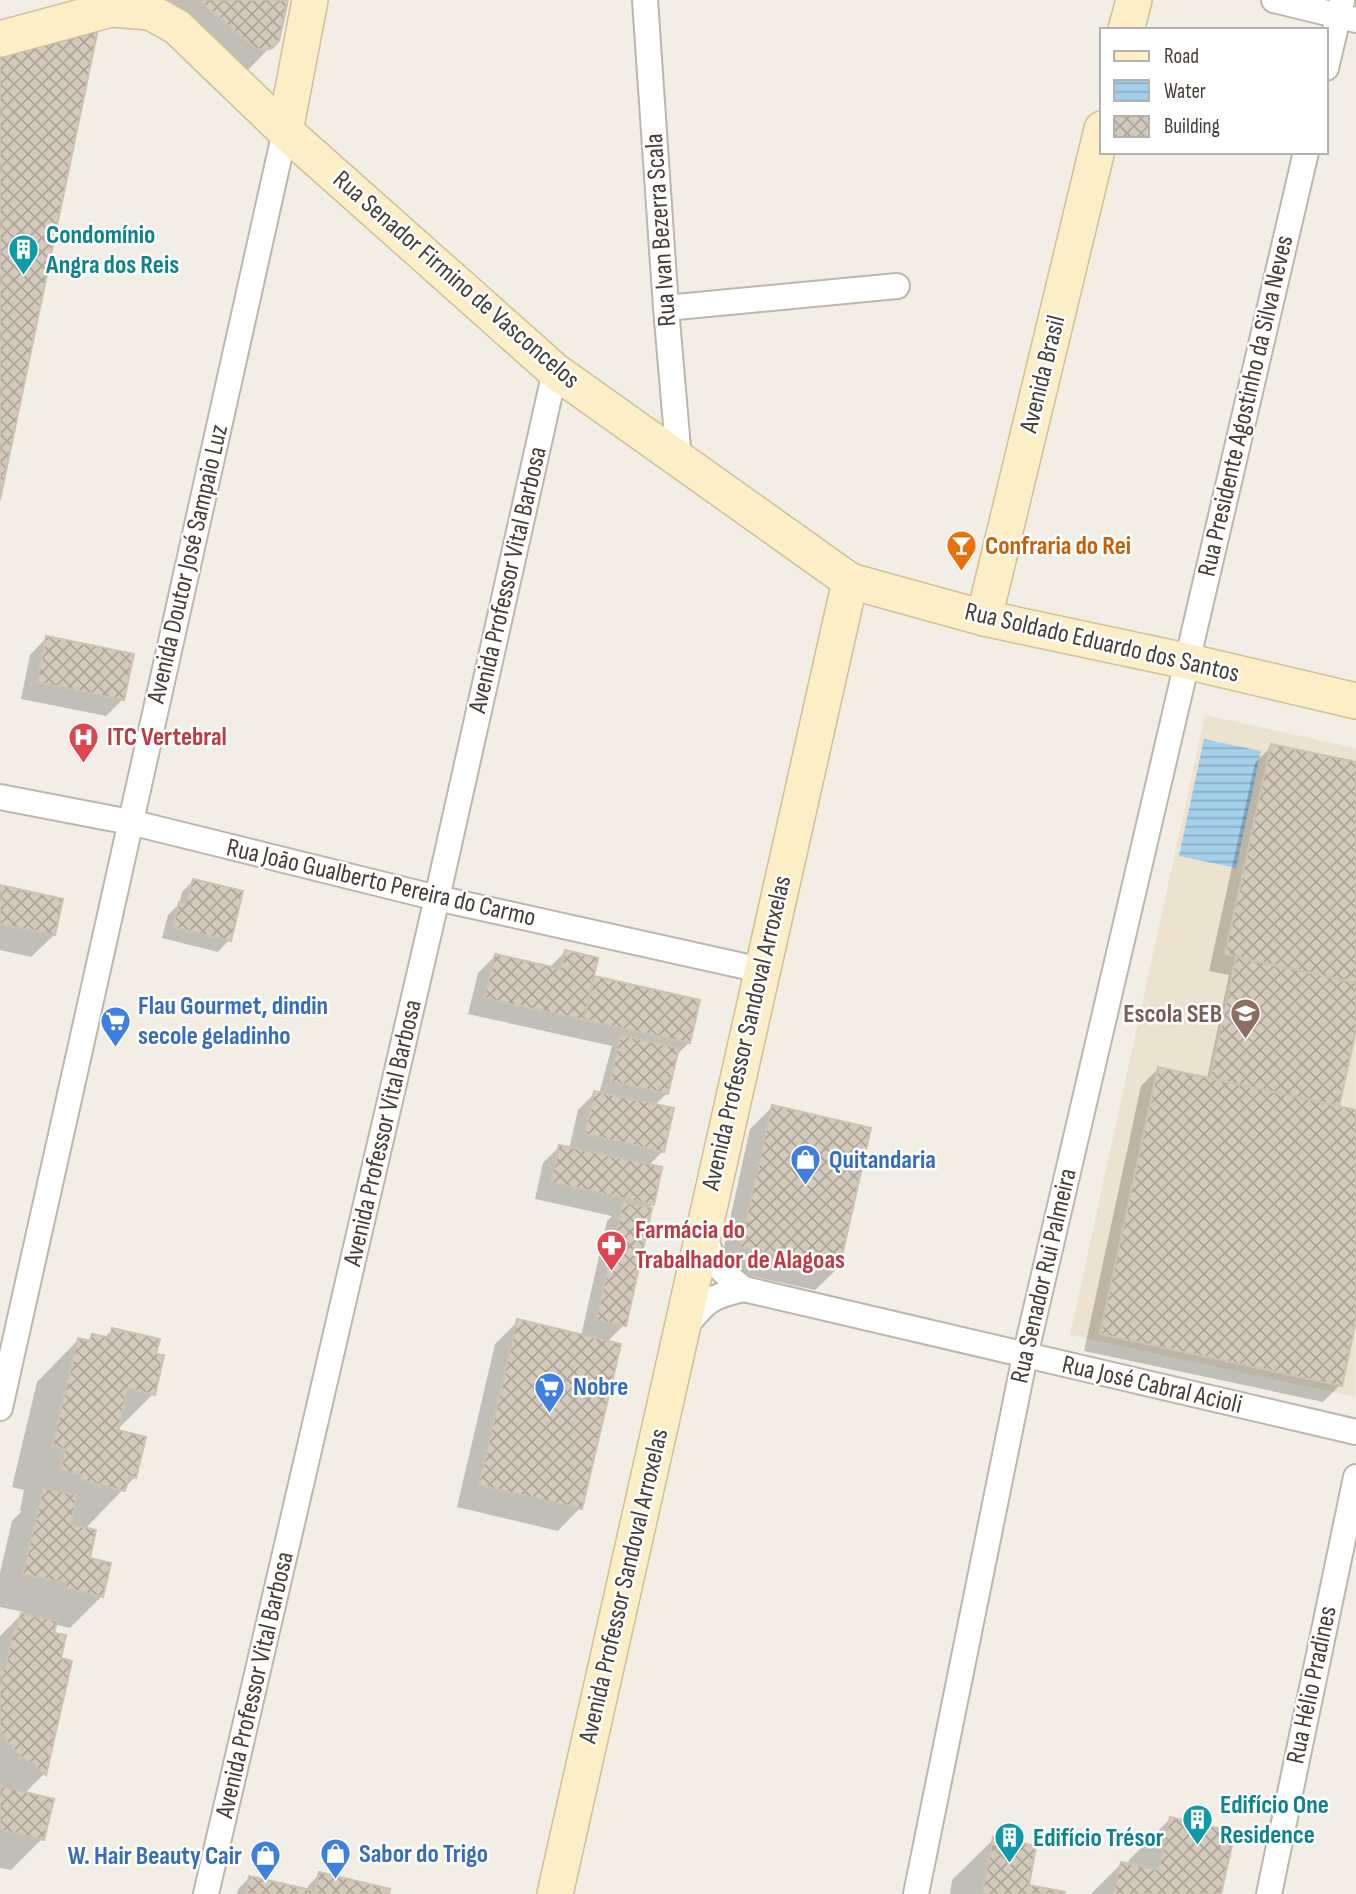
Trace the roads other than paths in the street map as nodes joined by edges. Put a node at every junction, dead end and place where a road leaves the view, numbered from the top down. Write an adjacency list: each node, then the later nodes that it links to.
1 (310, 0): 9 (street)
2 (645, 0): 13 (street, Rua Ivan Bezerra Scala)
3 (1134, 0): 6 (street)
4 (1274, 0): 5 (street)
5 (1346, 12): 8 (street)
6 (1127, 28)
7 (0, 39): 9 (street, Rua Senador Firmino de Vasconcelos)
8 (1328, 62)
9 (285, 131): 14 (street, Rua Senador Firmino de Vasconcelos); 21 (street, Avenida Doutor José Sampaio Luz)
10 (1100, 137): 17 (street, Avenida Brasil)
11 (1306, 154): 18 (street, Rua Presidente Agostinho da Silva Neves)
12 (897, 286): 13 (street)
13 (666, 308): 15 (street, Rua Ivan Bezerra Scala)
14 (555, 371): 15 (street, Rua Senador Firmino de Vasconcelos); 22 (street, Avenida Professor Vital Barbosa)
15 (678, 460): 16 (street, Rua Senador Firmino de Vasconcelos)
16 (849, 581): 17 (street, Rua Soldado Eduardo dos Santos); 23 (street, Avenida Professor Sandoval Arroxelas)
17 (984, 618): 18 (street, Rua Soldado Eduardo dos Santos)
18 (1186, 660): 19 (street, Rua Soldado Eduardo dos Santos); 27 (street, Rua Senador Rui Palmeira)
19 (1356, 701)
20 (0, 797): 21 (street, Rua João Gualberto Pereira do Carmo)
21 (130, 822): 22 (street, Rua João Gualberto Pereira do Carmo); 28 (street, Avenida Doutor José Sampaio Luz)
22 (437, 898): 23 (street, Rua João Gualberto Pereira do Carmo); 31 (street, Avenida Professor Vital Barbosa)
23 (761, 970): 24 (street, Avenida Professor Sandoval Arroxelas)
24 (703, 1230): 25 (street, Rua José Cabral Acioli); 26 (street, Avenida Professor Sandoval Arroxelas)
25 (744, 1289): 26 (street); 27 (street, Rua José Cabral Acioli)
26 (680, 1333): 32 (street, Avenida Professor Sandoval Arroxelas)
27 (1025, 1356): 29 (street, Rua José Cabral Acioli); 33 (street, Rua Senador Rui Palmeira)
28 (0, 1408)
29 (1356, 1432)
30 (1356, 1477): 34 (street, Rua Hélio Pradines)
31 (206, 1894)
32 (555, 1894)
33 (916, 1894)
34 (1269, 1894)

